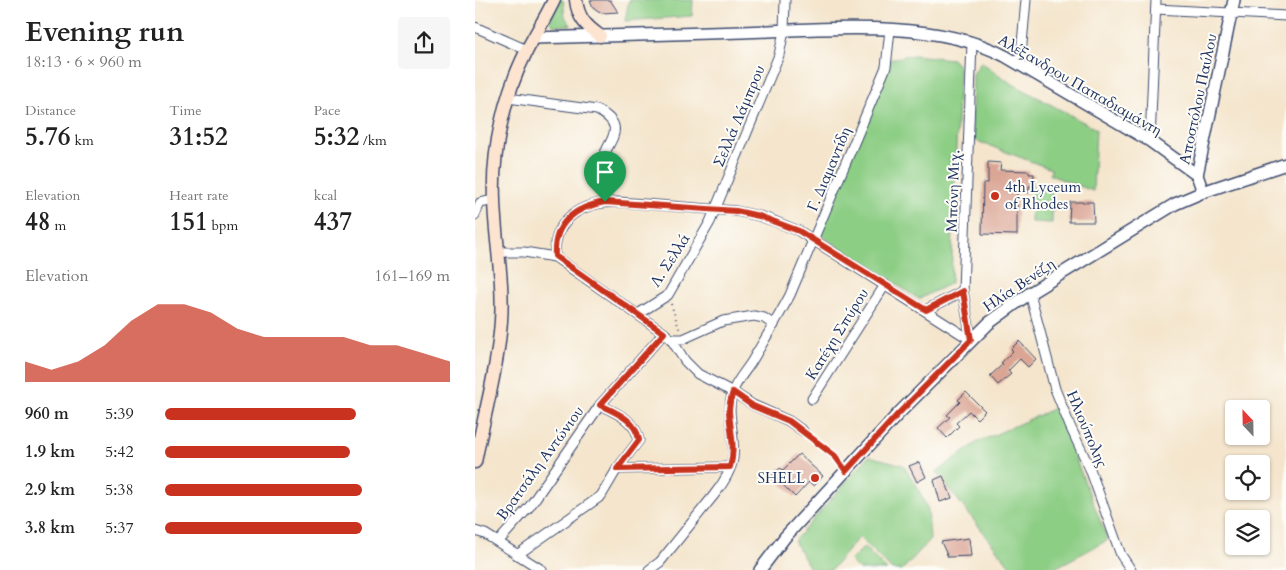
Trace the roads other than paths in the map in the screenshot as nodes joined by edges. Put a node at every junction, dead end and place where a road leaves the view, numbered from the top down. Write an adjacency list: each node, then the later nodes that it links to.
1 (554, 0): 13 (main road)
2 (576, 0): 12 (main road)
3 (785, 0): 11 (street, Σελλά Λάμπρου)
4 (1026, 0): 16 (street)
5 (1234, 0): 7 (street, Αποστόλου Παύλου)
6 (1156, 4): 7 (street); 18 (street)
7 (1232, 13): 8 (street); 20 (street, Αποστόλου Παύλου)
8 (1286, 16)
9 (475, 27): 15 (street)
10 (889, 30): 11 (street, Αλέξανδρου Παπαδιαμάντη); 14 (street, Αλέξανδρου Παπαδιαμάντη); 26 (street, Γ. Διαμαντίδη)
11 (784, 31): 12 (street, Αλέξανδρου Παπαδιαμάντη); 24 (street, Σελλά Λάμπρου)
12 (600, 36): 13 (street, Αλέξανδρου Παπαδιαμάντη)
13 (534, 38): 15 (main road)
14 (972, 42): 16 (street, Αλέξανδρου Παπαδιαμάντη); 30 (street, Μπόνη Μιχ.)
15 (527, 50): 17 (main road)
16 (1020, 65): 18 (street, Αλέξανδρου Παπαδιαμάντη)
17 (508, 98): 22 (main road); 23 (street)
18 (1150, 141): 20 (street, Αλέξανδρου Παπαδιαμάντη)
19 (1286, 164): 21 (street, Ηλία Βενέζη)
20 (1197, 175): 21 (street)
21 (1203, 192): 31 (street, Ηλία Βενέζη)
22 (494, 200): 25 (street); 27 (main road)
23 (605, 202): 24 (street); 28 (street)
24 (714, 211): 26 (street); 33 (street, Λ. Σελλά)
25 (475, 215)
26 (814, 241): 29 (street); 34 (street, Γ. Διαμαντίδη)
27 (498, 252): 28 (street); 41 (main road)
28 (555, 256): 33 (street)
29 (885, 285): 32 (street); 38 (street, Κατέχη Σπύρου)
30 (963, 291): 32 (street); 36 (street, Μπόνη Μιχ.)
31 (1030, 293): 36 (street, Ηλία Βενέζη); 50 (street, Ηλιούπολης)
32 (926, 310): 36 (street)
33 (638, 314): 35 (street)
34 (774, 325): 35 (street); 37 (street, Γ. Διαμαντίδη)
35 (667, 336): 37 (street); 39 (street, Βρατσάλη Αντώνιου)
36 (971, 340): 49 (street, Ηλία Βενέζη)
37 (733, 392): 40 (street); 42 (street)
38 (812, 399)
39 (600, 405): 43 (street); 45 (street, Βρατσάλη Αντώνιου)
40 (803, 431)
41 (475, 462)
42 (730, 467): 43 (street); 48 (street)
43 (617, 469): 46 (street)
44 (475, 530): 45 (street)
45 (498, 542): 46 (street)
46 (517, 555): 47 (street)
47 (542, 570)
48 (649, 570)
49 (760, 570)
50 (1131, 570)

